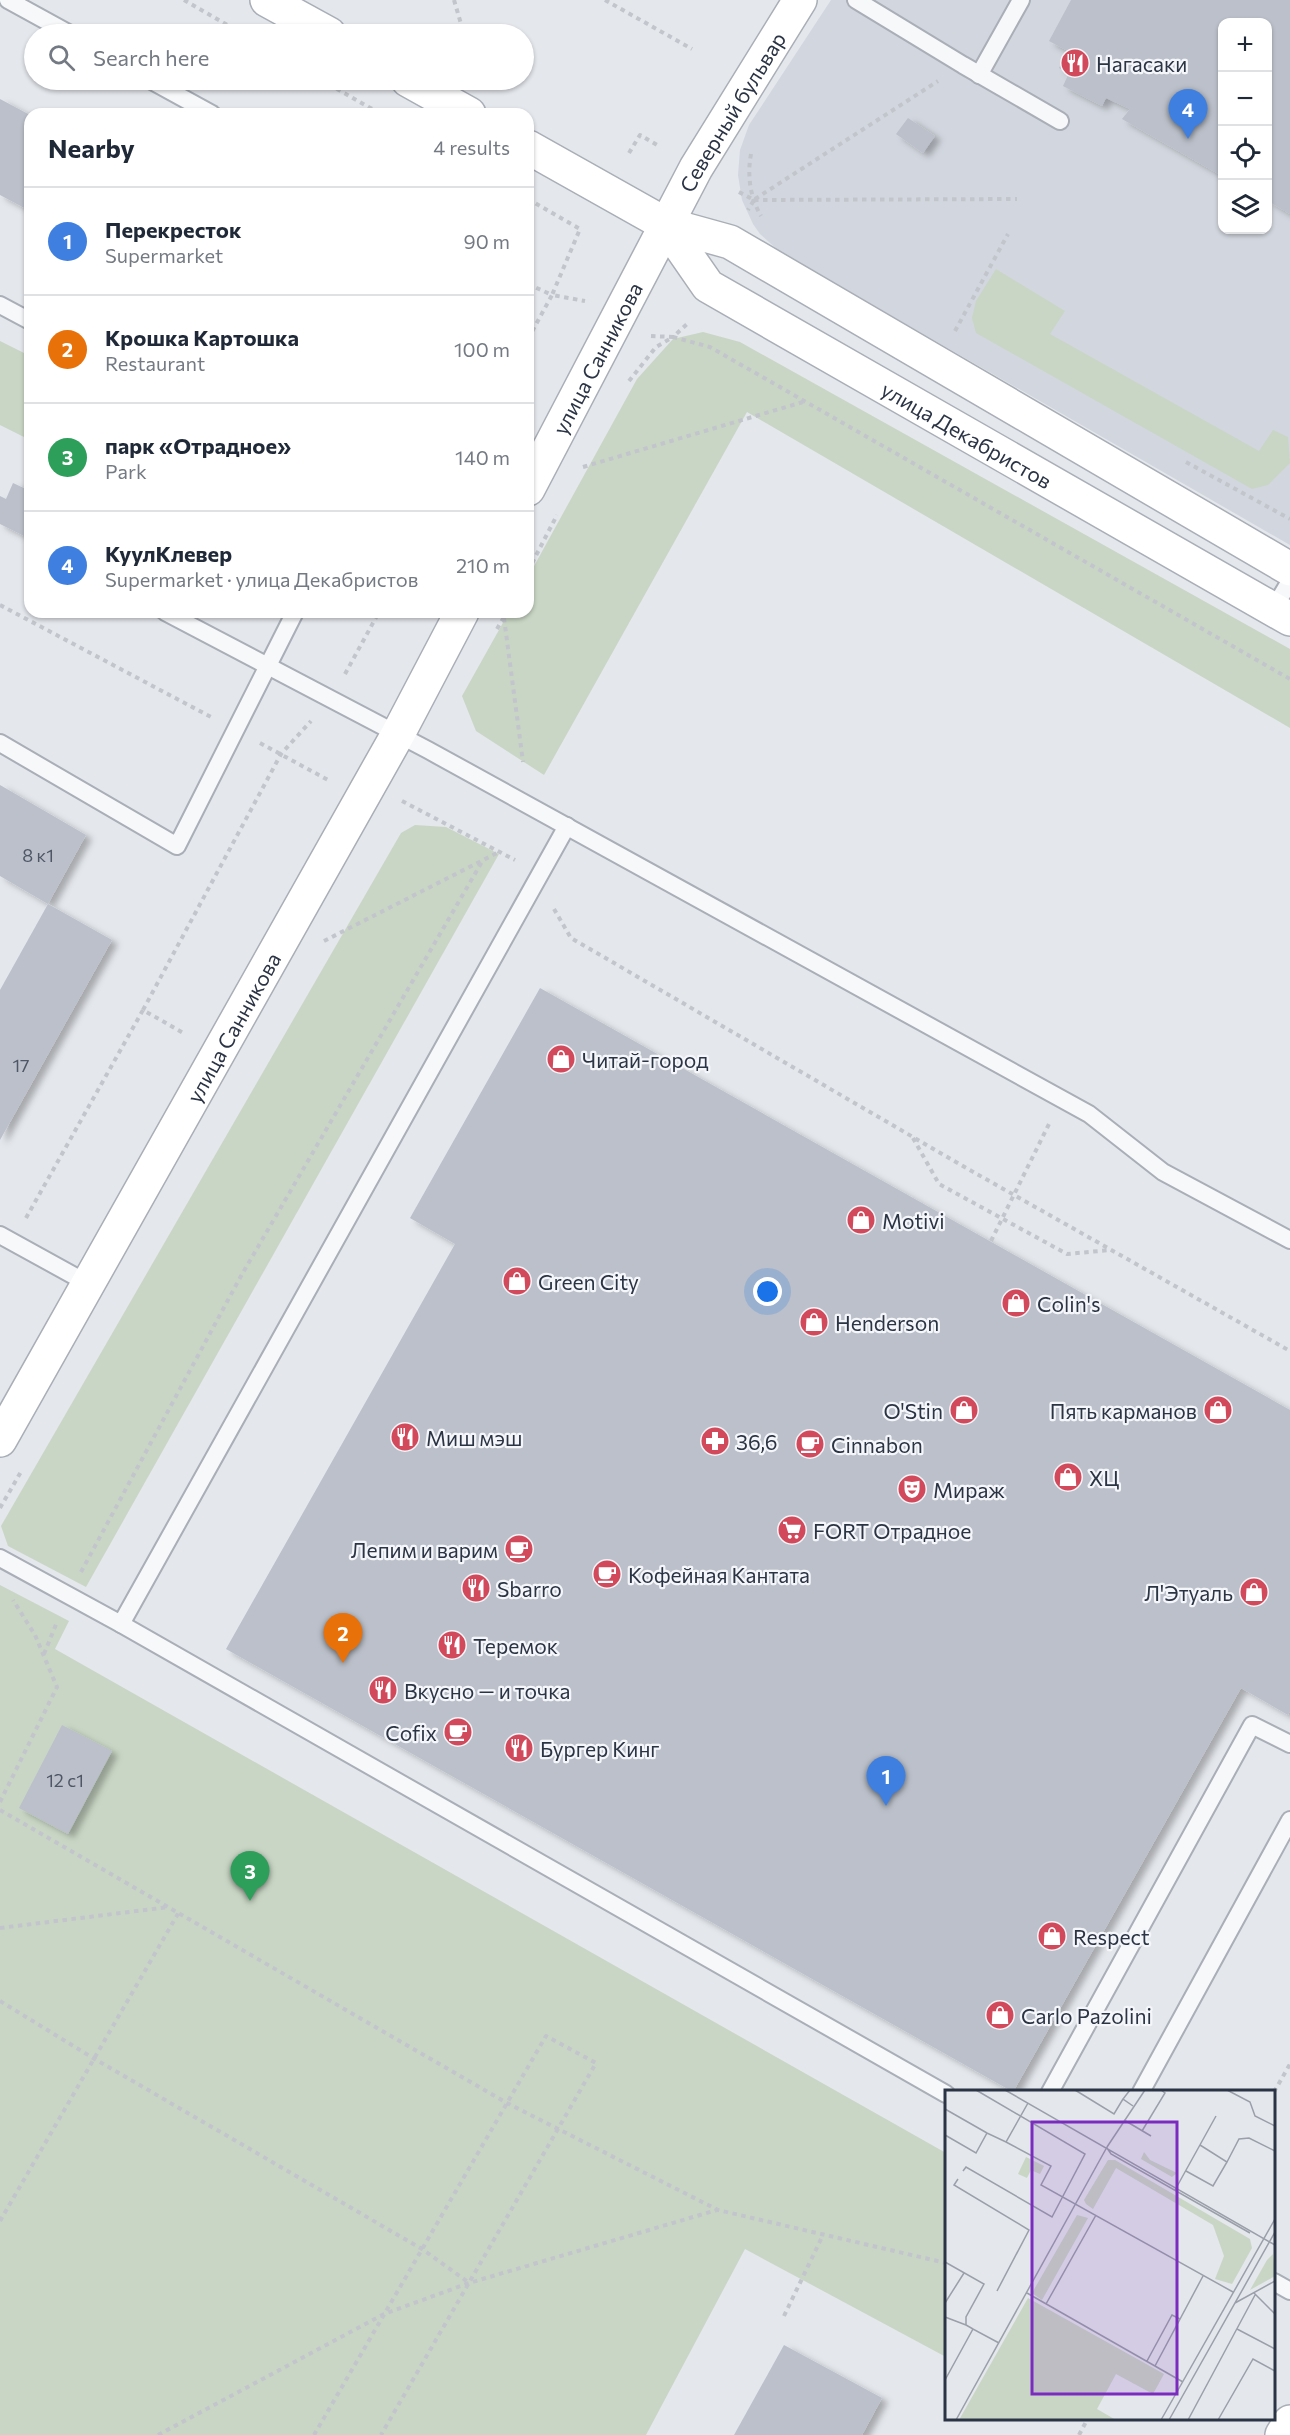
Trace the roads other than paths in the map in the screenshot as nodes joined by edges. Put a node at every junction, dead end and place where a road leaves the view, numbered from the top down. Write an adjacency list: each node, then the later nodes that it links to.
1 (8, 0): 6 (lane)
2 (267, 0): 7 (main road)
3 (800, 0): 15 (main road, Северный бульвар)
4 (856, 0): 8 (lane)
5 (1020, 0): 8 (lane)
6 (52, 24)
7 (310, 24)
8 (979, 75): 13 (lane)
9 (168, 90): 11 (lane)
10 (426, 90): 12 (main road)
11 (201, 108)
12 (459, 108)
13 (1060, 121)
14 (534, 150): 15 (main road, улица Декабристов)
15 (665, 225): 18 (main road, улица Санникова); 19 (main road, улица Декабристов); 21 (main road, улица Декабристов)
16 (0, 305): 17 (lane)
17 (24, 318)
18 (534, 478)
19 (1290, 569)
20 (1290, 581): 21 (lane)
21 (1282, 614)
22 (177, 618): 25 (lane)
23 (292, 618): 25 (lane)
24 (459, 618): 26 (main road, улица Санникова)
25 (267, 665): 26 (lane); 27 (lane)
26 (398, 734): 28 (lane); 31 (main road, улица Санникова)
27 (0, 743)
28 (567, 826): 30 (lane); 34 (lane)
29 (6, 1239): 31 (lane)
30 (1290, 1240)
31 (87, 1283): 32 (main road, улица Санникова)
32 (0, 1440)
33 (0, 1558): 34 (lane)
34 (121, 1624): 39 (lane)
35 (1290, 1744): 37 (lane)
36 (1290, 1820): 38 (lane)
37 (1051, 2090)
38 (1142, 2090)
39 (945, 2093)
40 (1275, 2283): 41 (lane)
41 (1290, 2291)
42 (1290, 2422): 43 (main road)
43 (1282, 2435)

